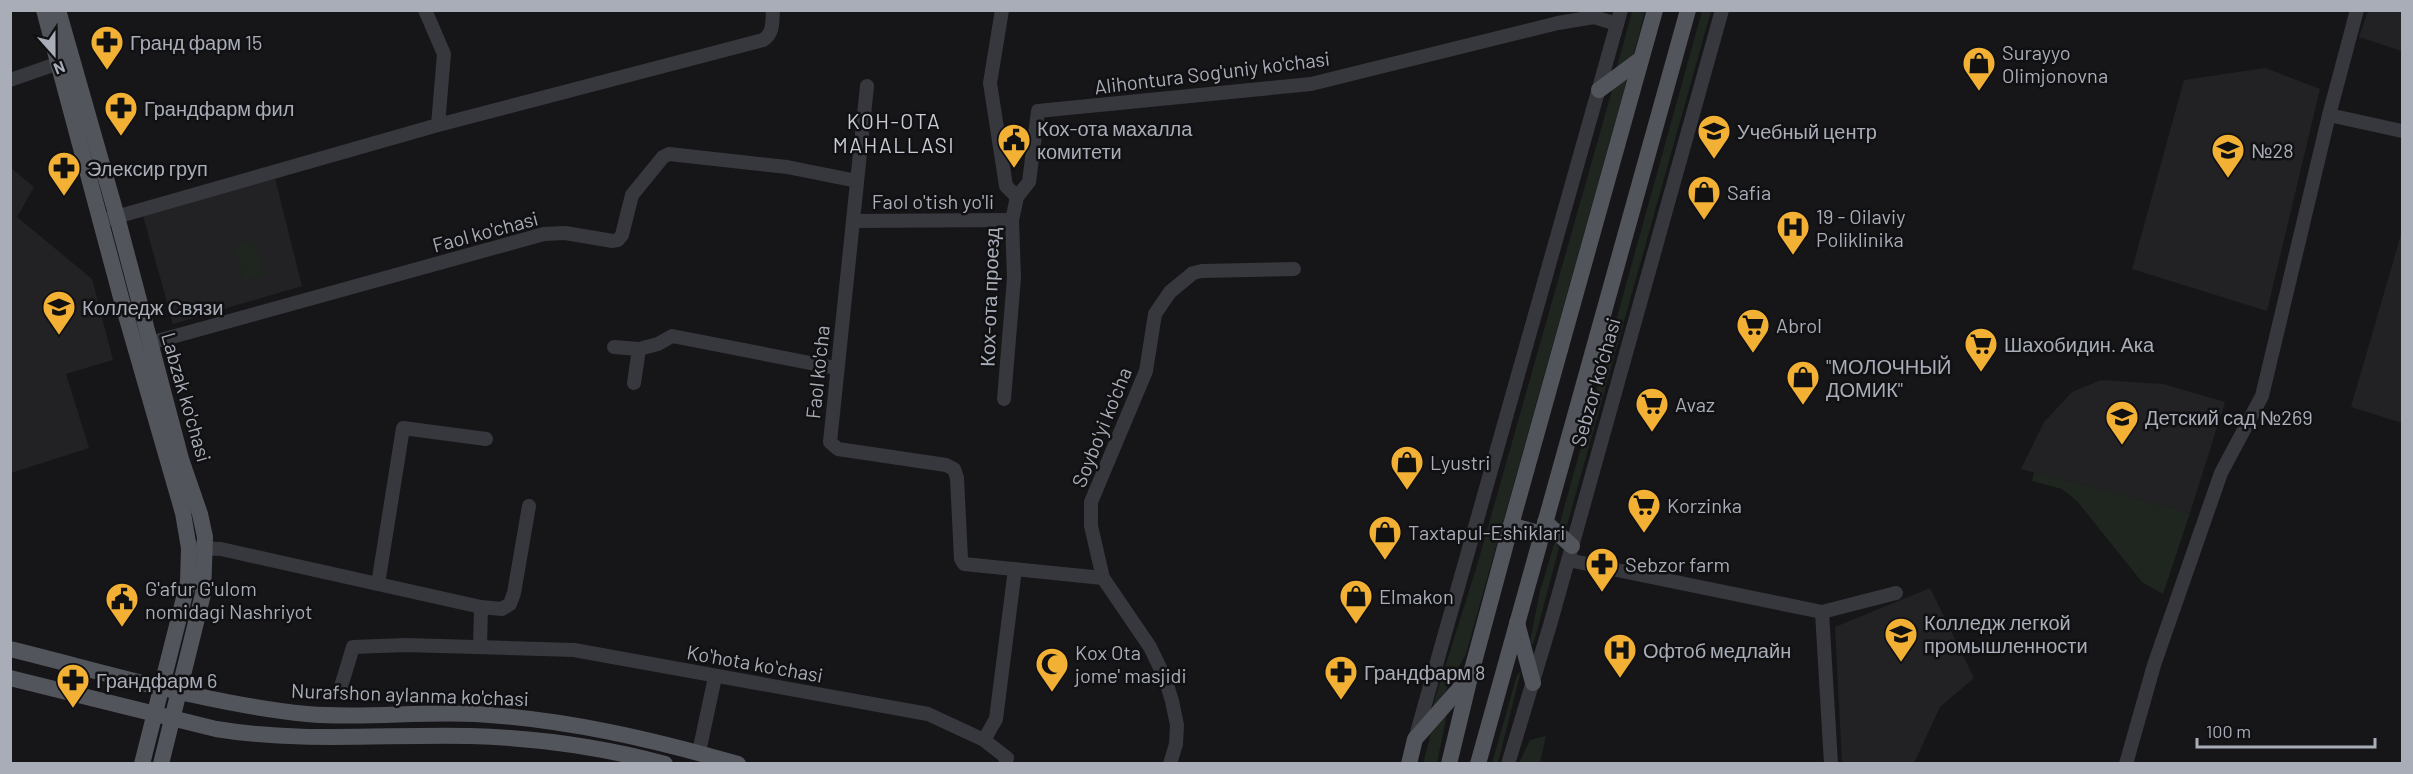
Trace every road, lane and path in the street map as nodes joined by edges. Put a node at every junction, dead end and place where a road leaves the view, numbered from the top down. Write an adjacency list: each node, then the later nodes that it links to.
1 (44, 10): 12 (main road, Labzak ko'chasi)
2 (58, 10): 21 (main road, Labzak ko'chasi)
3 (425, 10): 17 (street)
4 (773, 10): 17 (street)
5 (1002, 10): 20 (street)
6 (1655, 10): 11 (main road)
7 (1688, 10): 34 (main road, Sebzor ko‘chasi)
8 (1722, 10): 36 (street, Sebzor ko‘chasi)
9 (2356, 10): 16 (street)
10 (1619, 17): 15 (street); 20 (street, Alihontura Sog'uniy ko'chasi)
11 (1641, 59): 15 (main road); 33 (main road)
12 (60, 63): 13 (street); 21 (main road, Labzak ko'chasi)
13 (10, 80)
14 (867, 86): 19 (street, Faol ko'cha)
15 (1599, 90): 57 (street)
16 (2329, 115): 18 (street); 71 (street)
17 (438, 125): 21 (street)
18 (2403, 131)
19 (857, 181): 22 (street, Faol ko'cha); 25 (street, Faol ko'chasi)
20 (1017, 197): 23 (street, Кох-ота проезд)
21 (109, 219): 25 (main road, Labzak ko'chasi); 35 (main road, Labzak ko'chasi)
22 (854, 220): 23 (street, Faol o'tish yo'li); 28 (street, Faol ko'cha)
23 (1012, 220): 30 (street, Кох-ота проезд)
24 (1294, 269): 38 (street, Soybo'yi ko'cha)
25 (150, 343): 35 (main road, Labzak ko'chasi)
26 (614, 347): 27 (street)
27 (639, 349): 28 (street); 29 (street)
28 (836, 368): 37 (street, Faol ko'cha)
29 (634, 383)
30 (1004, 399)
31 (486, 439): 39 (street)
32 (530, 506): 41 (street)
33 (1511, 525): 34 (main road); 47 (main road)
34 (1543, 528): 36 (main road); 43 (main road, Sebzor ko‘chasi)
35 (197, 548): 39 (street); 50 (main road, Labzak ko'chasi); 51 (main road, Labzak ko'chasi)
36 (1570, 553): 42 (street); 49 (street, Sebzor ko‘chasi)
37 (1015, 569): 38 (street, Faol ko'cha); 58 (street)
38 (1103, 578): 65 (street, Soybo'yi ko'cha)
39 (378, 584): 41 (street)
40 (1896, 593): 42 (street)
41 (481, 607): 44 (street)
42 (1822, 612): 70 (street)
43 (1517, 623): 49 (main road); 68 (main road, Sebzor ko‘chasi)
44 (480, 647): 46 (street, Koʻhota koʻchasi); 52 (street, Koʻhota koʻchasi)
45 (10, 649): 50 (main road, Nurafshon aylanma ko'chasi)
46 (715, 677): 58 (street, Koʻhota koʻchasi); 59 (street)
47 (1470, 677): 57 (main road); 67 (main road)
48 (10, 678): 53 (main road, Nurafshon aylanma ko'chasi)
49 (1533, 683): 69 (street, Sebzor ko‘chasi)
50 (163, 687): 51 (main road, Nurafshon aylanma ko'chasi); 53 (main road, Labzak ko'chasi)
51 (180, 691): 54 (main road, Nurafshon aylanma ko'chasi); 55 (main road, Labzak ko'chasi)
52 (339, 693)
53 (156, 714): 55 (main road, Nurafshon aylanma ko'chasi); 60 (main road, Labzak ko'chasi)
54 (382, 716): 56 (main road); 59 (main road, Nurafshon aylanma ko'chasi)
55 (173, 718): 56 (main road, Nurafshon aylanma ko'chasi); 61 (main road, Labzak ko'chasi)
56 (383, 737): 62 (main road, Nurafshon aylanma ko'chasi)
57 (1416, 739): 66 (main road)
58 (984, 740): 64 (street, Koʻhota koʻchasi)
59 (699, 752): 63 (main road, Nurafshon aylanma ko'chasi)
60 (142, 764)
61 (161, 764)
62 (665, 764)
63 (738, 764)
64 (1005, 764)
65 (1170, 764)
66 (1409, 764)
67 (1449, 764)
68 (1478, 764)
69 (1508, 764)
70 (1831, 764)
71 (2126, 764)

